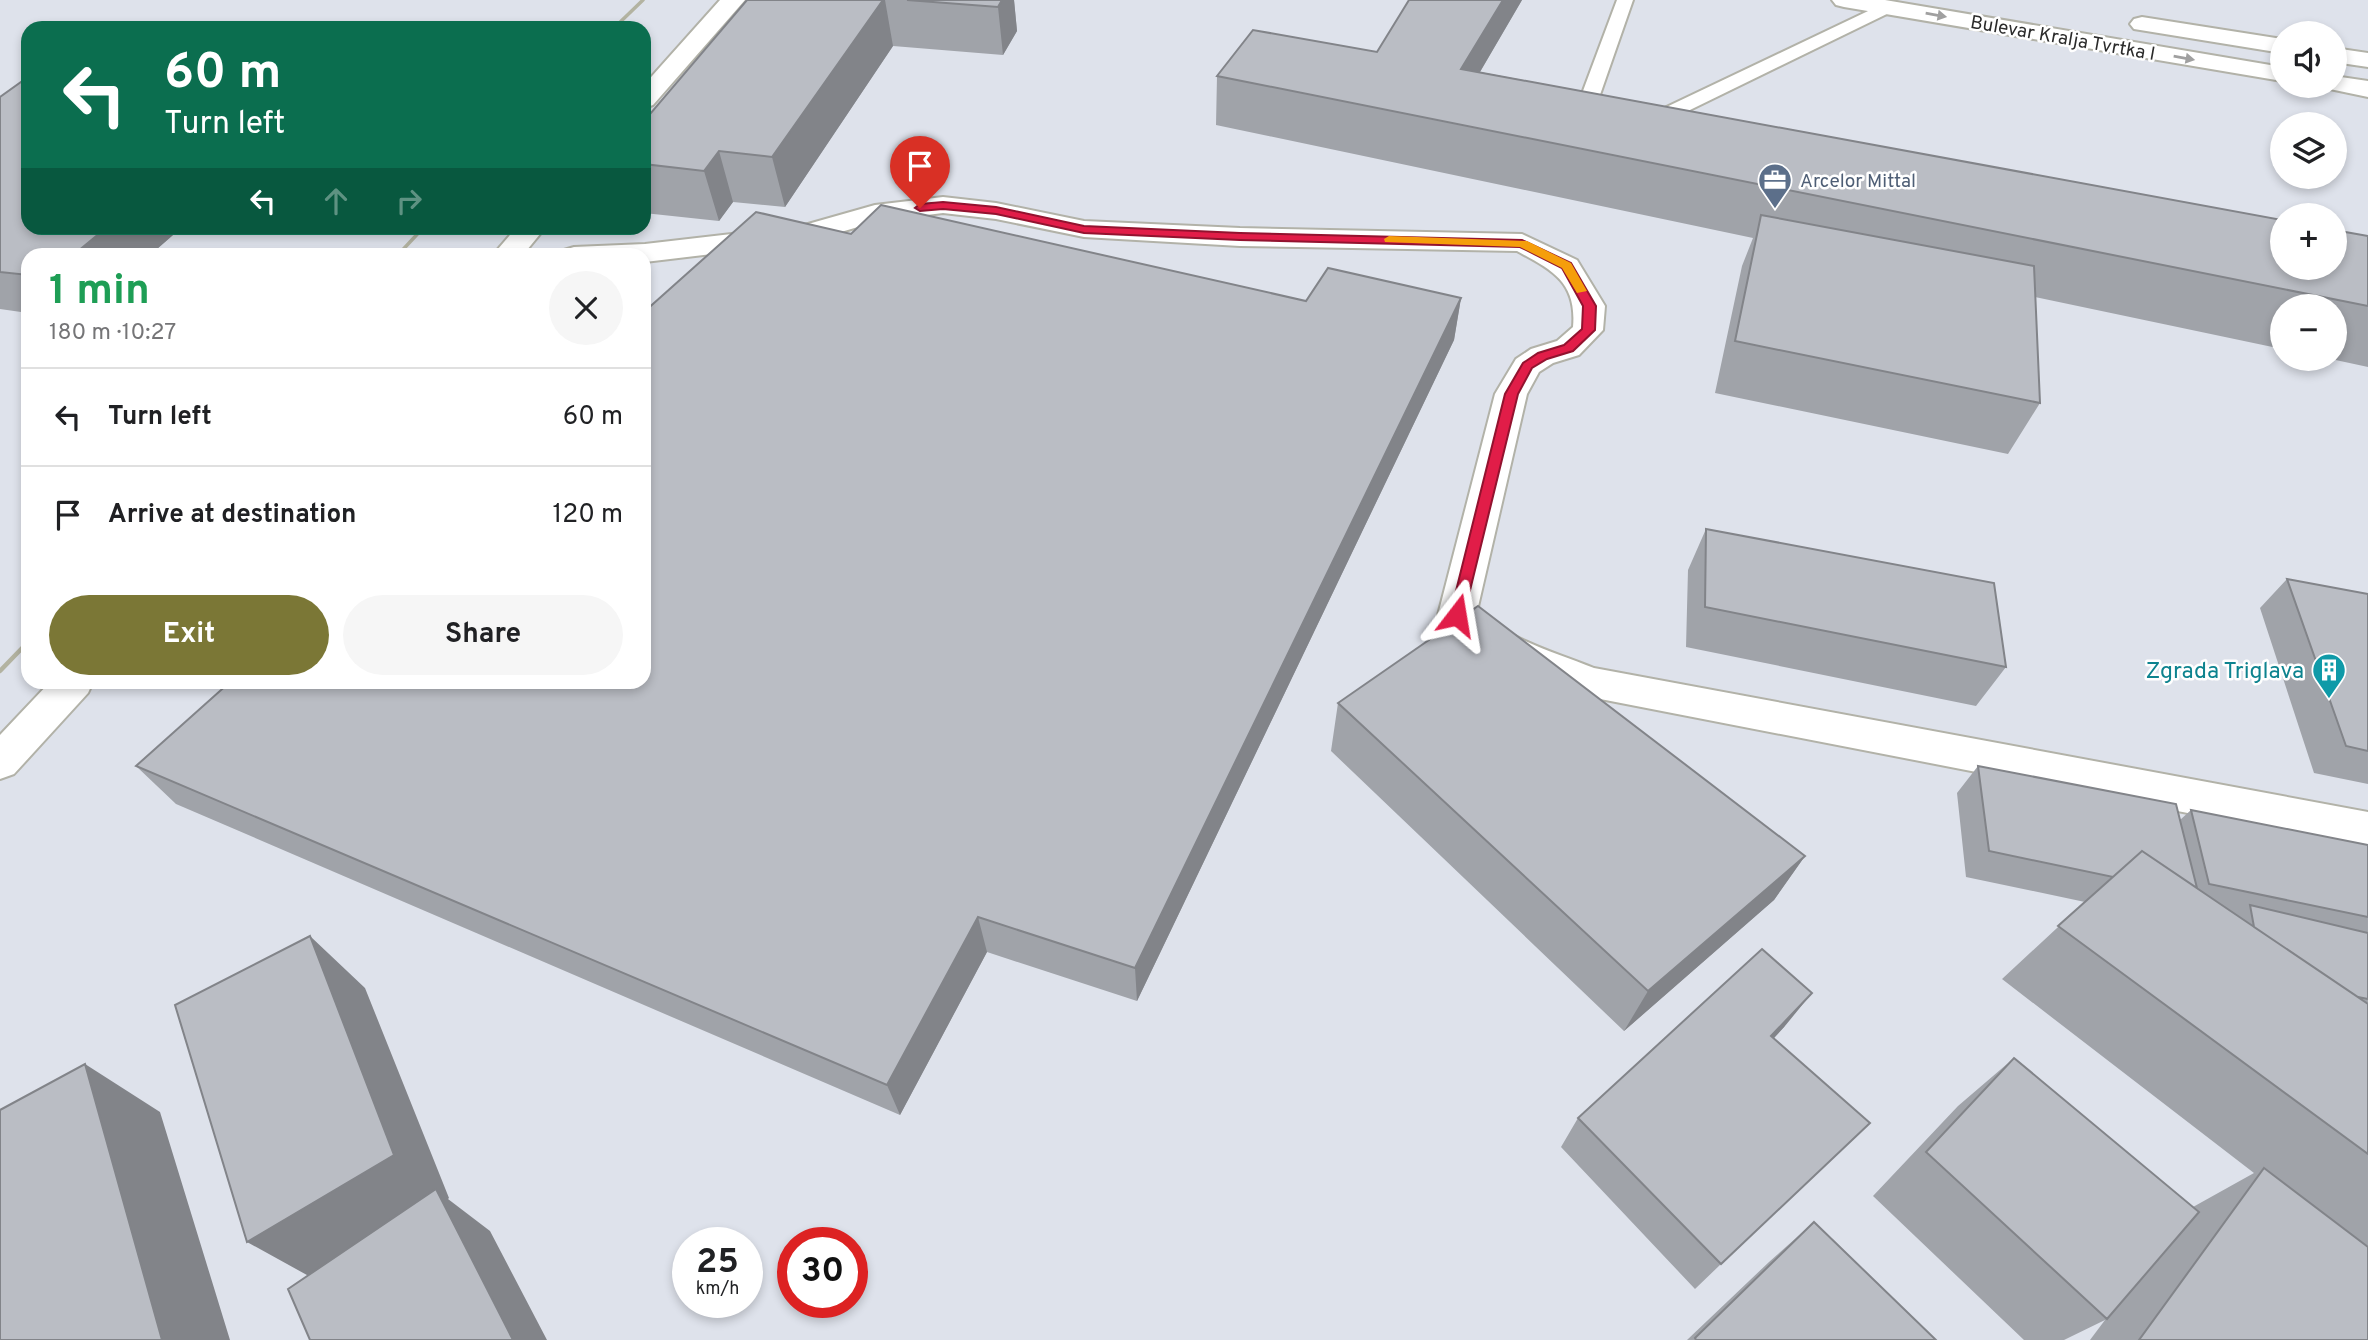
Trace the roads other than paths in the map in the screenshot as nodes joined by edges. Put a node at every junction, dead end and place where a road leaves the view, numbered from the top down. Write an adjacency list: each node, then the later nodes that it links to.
1 (733, 0): 12 (street)
2 (1625, 0): 13 (lane)
3 (1844, 0): 4 (street, Bulevar Kralja Tvrtka I)
4 (1887, 7): 9 (street, Bulevar Kralja Tvrtka I, one-way to 9); 13 (lane)
5 (2118, 20): 6 (street, Bulevar Kralja Tvrtka I)
6 (2270, 44)
7 (2347, 57): 8 (street)
8 (2368, 60)
9 (2270, 72)
10 (2347, 85): 11 (street)
11 (2368, 89)
12 (651, 92)
13 (1628, 124): 14 (lane)
14 (1667, 133)
15 (651, 252): 18 (street)
16 (68, 689): 17 (street)
17 (0, 762)
18 (2368, 830)

